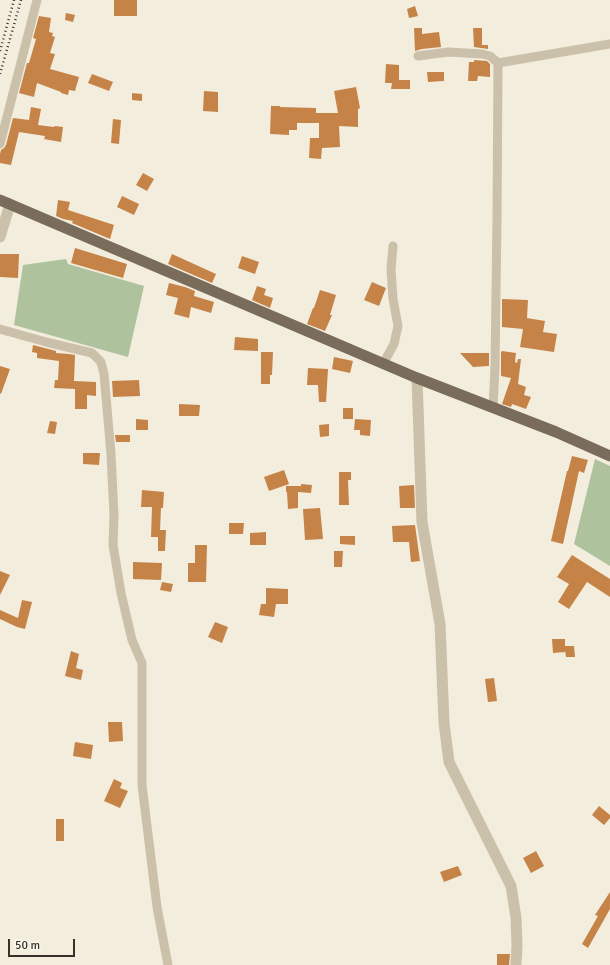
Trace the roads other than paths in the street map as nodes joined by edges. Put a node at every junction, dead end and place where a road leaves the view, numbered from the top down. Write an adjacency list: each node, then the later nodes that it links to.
1 (37, 0): 5 (street)
2 (610, 44): 4 (street)
3 (418, 56): 4 (street)
4 (498, 63): 12 (street)
5 (0, 144)
6 (5, 202): 7 (street); 10 (main road)
7 (0, 237)
8 (393, 246): 10 (street)
9 (0, 329): 14 (street)
10 (383, 364): 11 (main road)
11 (417, 378): 12 (main road); 15 (street)
12 (493, 408): 13 (main road)
13 (610, 456)
14 (168, 965)
15 (516, 965)

